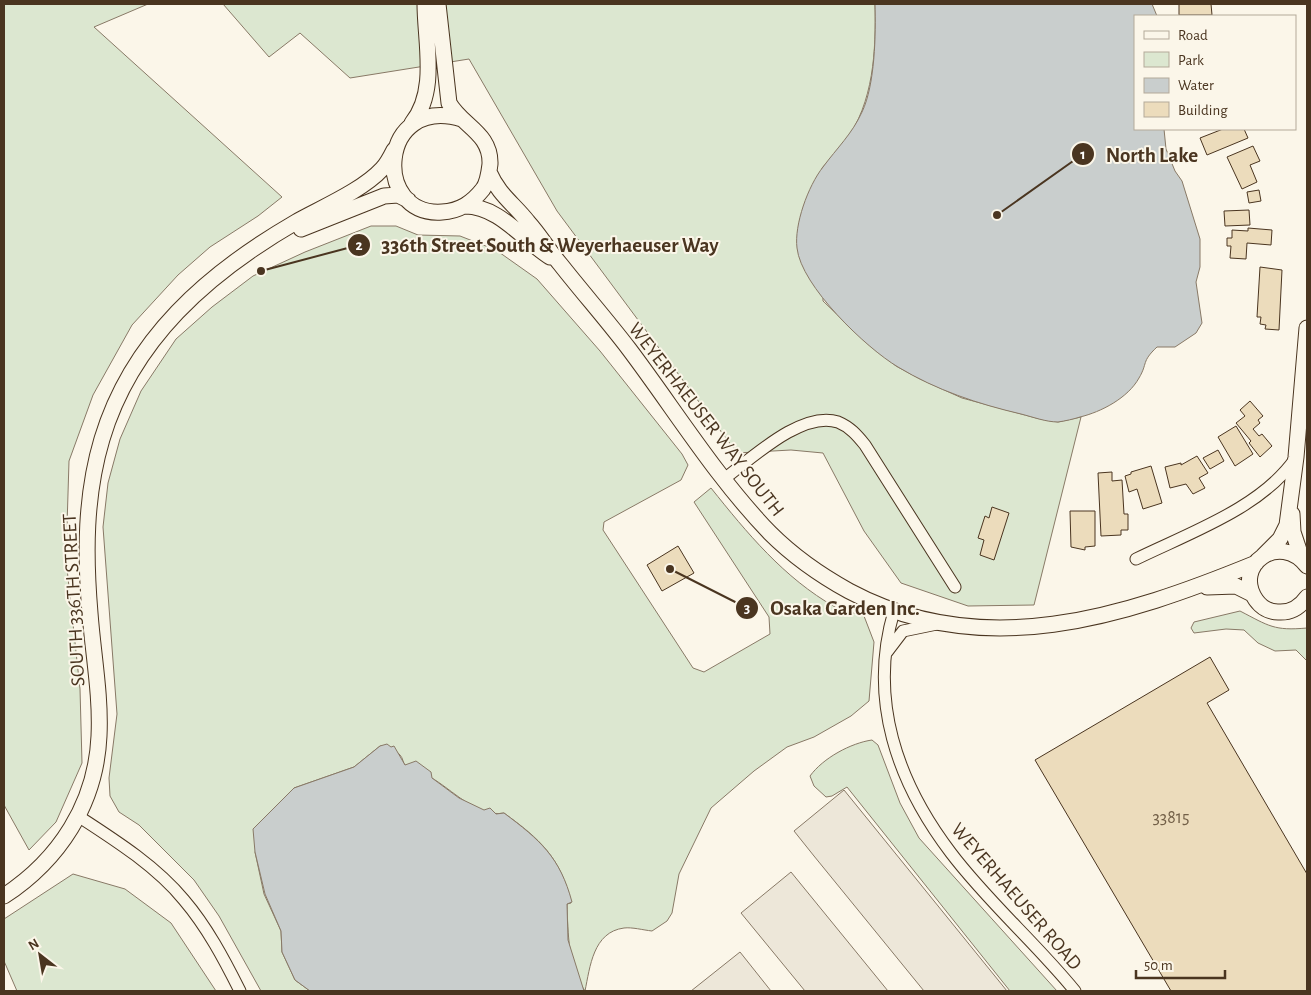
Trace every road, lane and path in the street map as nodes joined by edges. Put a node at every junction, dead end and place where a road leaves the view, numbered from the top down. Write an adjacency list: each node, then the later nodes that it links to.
1 (425, 4): 4 (street)
2 (438, 4): 3 (street)
3 (462, 119): 4 (street); 6 (street)
4 (410, 126): 5 (street)
5 (394, 150): 7 (street); 9 (street, SOUTH 336TH STREET)
6 (489, 172): 8 (street); 10 (street)
7 (410, 202): 8 (street); 9 (street, SOUTH 336TH STREET)
8 (464, 206): 10 (street)
9 (238, 260): 26 (street, SOUTH 336TH STREET)
10 (558, 262): 13 (street, WEYERHAEUSER WAY SOUTH)
11 (1307, 328): 12 (street)
12 (1296, 457): 14 (street); 15 (street)
13 (724, 479): 18 (street); 23 (street, WEYERHAEUSER WAY SOUTH)
14 (1293, 488): 16 (street); 17 (street)
15 (1136, 559)
16 (1260, 559): 17 (street, WEYERHAEUSER WAY SOUTH); 19 (street, WEYERHAEUSER WAY SOUTH); 20 (street)
17 (1304, 562)
18 (955, 587)
19 (1186, 589): 20 (street, WEYERHAEUSER WAY SOUTH); 24 (street, WEYERHAEUSER WAY SOUTH)
20 (1252, 594): 22 (street)
21 (1307, 597): 22 (street)
22 (1301, 608)
23 (894, 612): 24 (street, WEYERHAEUSER WAY SOUTH); 25 (street, WEYERHAEUSER ROAD)
24 (941, 623): 25 (street)
25 (884, 656): 29 (street, WEYERHAEUSER ROAD)
26 (78, 816): 27 (street, SOUTH 336TH STREET); 28 (street)
27 (4, 896)
28 (240, 991)
29 (1075, 991)

